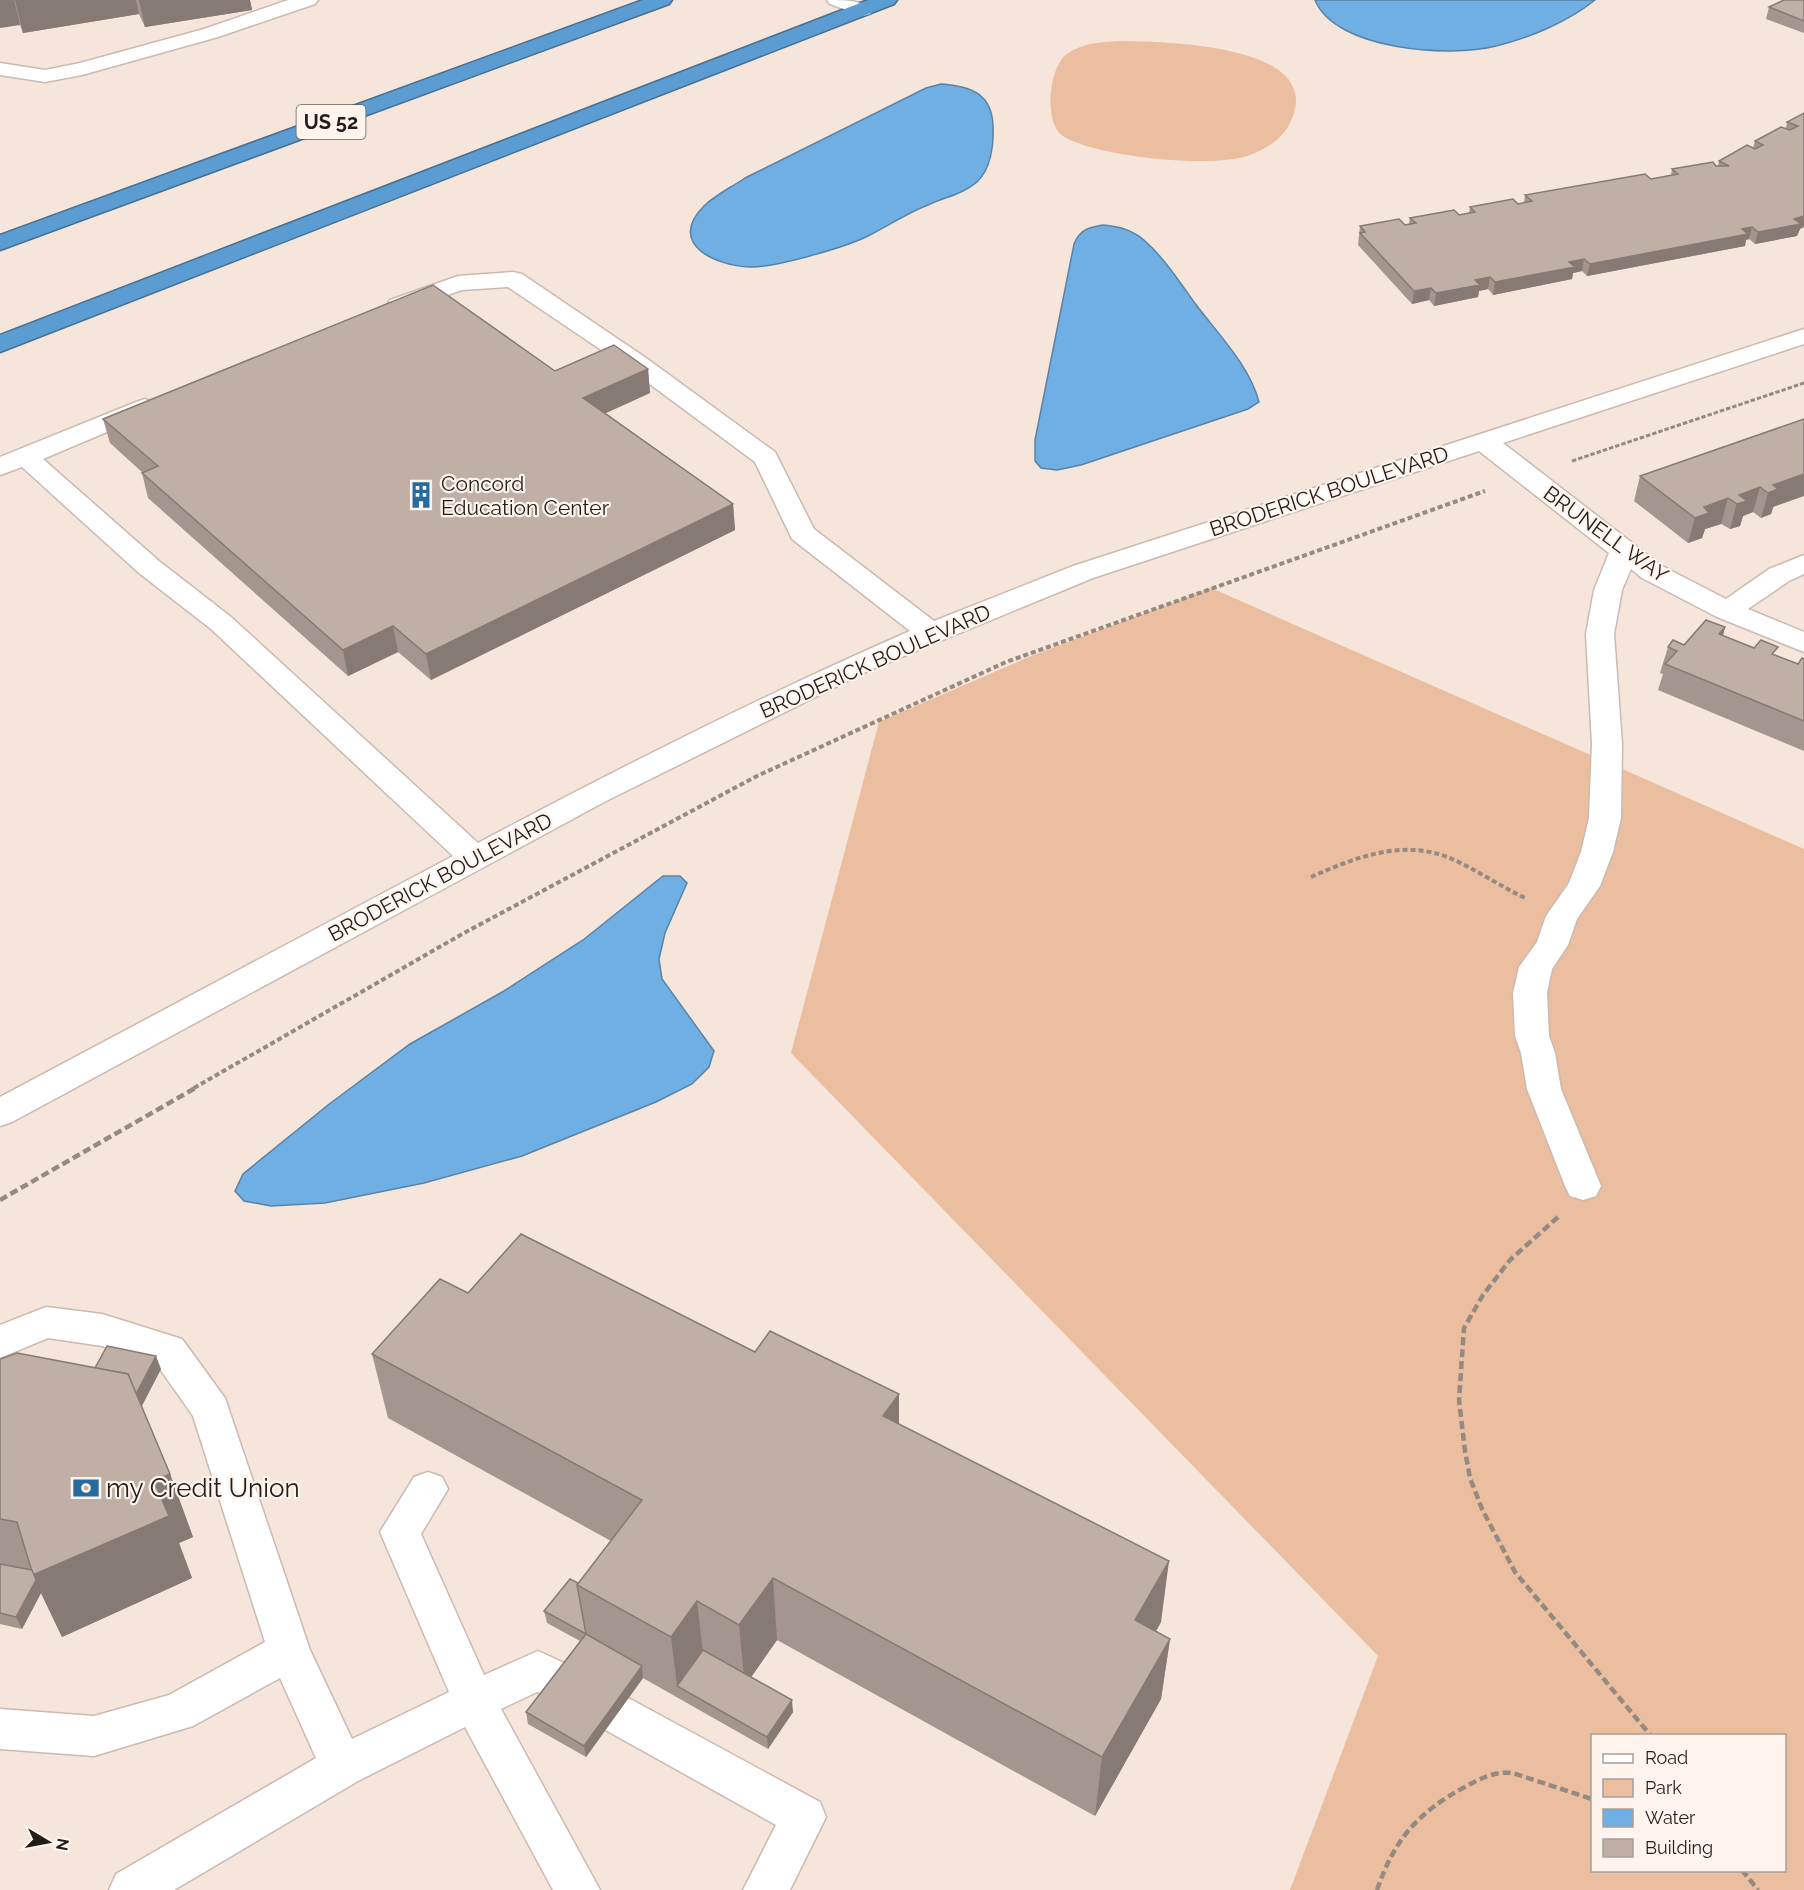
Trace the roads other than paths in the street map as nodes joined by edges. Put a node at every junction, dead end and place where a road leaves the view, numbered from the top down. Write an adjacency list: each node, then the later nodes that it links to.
1 (308, 0): 6 (street)
2 (662, 0): 7 (highway, US 52)
3 (837, 0): 5 (street)
4 (887, 0): 5 (highway)
5 (863, 10): 10 (highway)
6 (0, 69)
7 (0, 243)
8 (380, 312): 17 (street)
9 (1804, 336): 12 (street, BRODERICK BOULEVARD)
10 (0, 344)
11 (164, 399): 13 (street)
12 (1483, 441): 14 (street, BRUNELL WAY); 17 (street, BRODERICK BOULEVARD)
13 (13, 462): 19 (street)
14 (1624, 551): 16 (street, BRUNELL WAY); 21 (street)
15 (1804, 563): 16 (street)
16 (1727, 611): 18 (street, BRUNELL WAY)
17 (932, 633): 19 (street, BRODERICK BOULEVARD)
18 (1804, 643)
19 (475, 859): 20 (street, BRODERICK BOULEVARD)
20 (0, 1113)
21 (1583, 1186)
22 (0, 1342): 24 (street)
23 (428, 1489): 26 (street)
24 (289, 1651): 28 (street); 29 (street)
25 (560, 1682): 26 (street)
26 (474, 1701): 29 (street); 31 (street)
27 (617, 1713): 32 (street)
28 (0, 1728)
29 (342, 1766): 30 (street)
30 (132, 1890)
31 (577, 1890)
32 (766, 1890)

